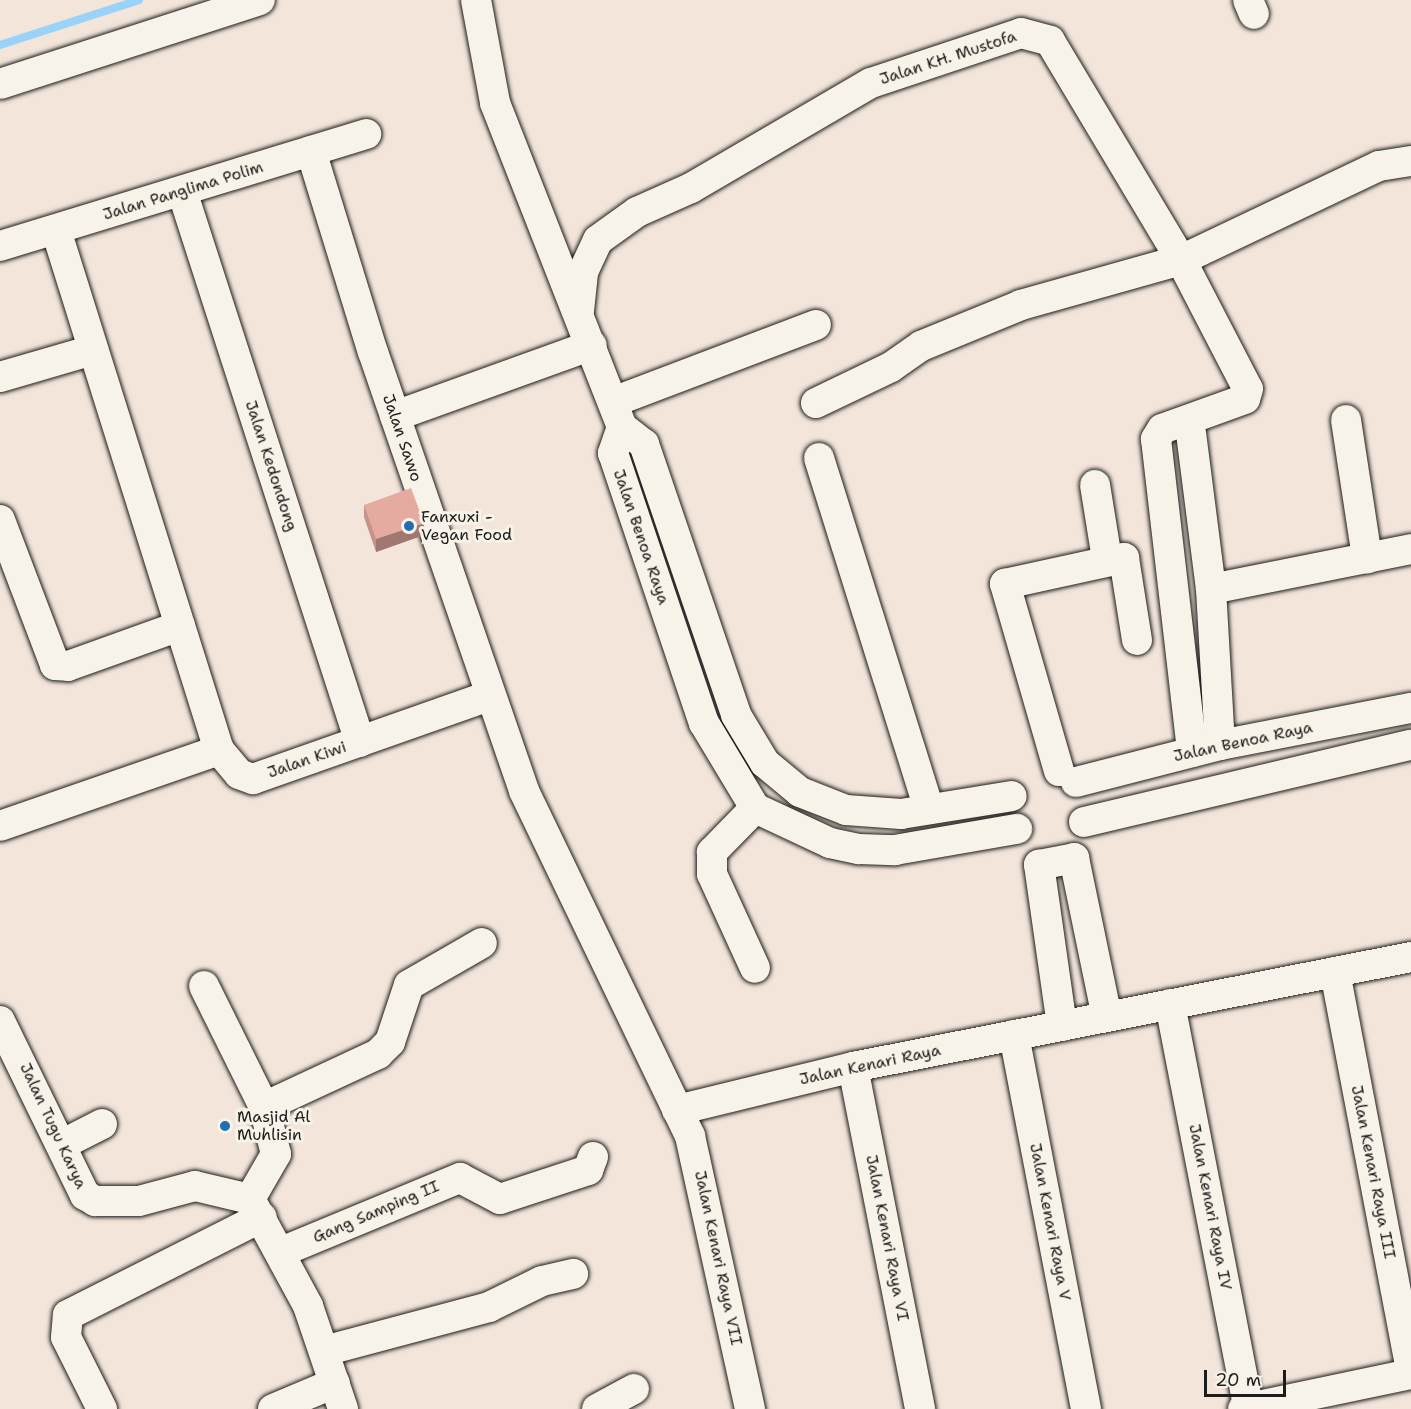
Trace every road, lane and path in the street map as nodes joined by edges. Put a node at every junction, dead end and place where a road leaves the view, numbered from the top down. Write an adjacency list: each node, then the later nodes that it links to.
1 (260, 0): 3 (street)
2 (476, 0): 11 (street)
3 (0, 84)
4 (366, 134): 5 (street, Jalan Panglima Polim)
5 (311, 151): 7 (street, Jalan Panglima Polim); 18 (street, Jalan Sawo)
6 (1411, 161): 10 (street)
7 (182, 191): 8 (street, Jalan Panglima Polim); 32 (street, Jalan Kedondong)
8 (56, 230): 9 (street, Jalan Panglima Polim); 14 (street)
9 (0, 246)
10 (1181, 260): 11 (street, Jalan KH. Mustofa); 16 (street); 34 (street, Jalan KH. Mustofa)
11 (579, 311): 13 (street)
12 (816, 325): 17 (street)
13 (592, 345): 17 (street); 18 (street)
14 (93, 350): 15 (street); 28 (street)
15 (0, 377)
16 (816, 403)
17 (617, 414): 38 (street, Jalan Benoa Raya); 39 (street, Jalan Benoa Raya)
18 (395, 416): 30 (street, Jalan Sawo)
19 (1346, 420): 25 (street)
20 (1191, 433): 27 (street)
21 (819, 458): 39 (street)
22 (1095, 485): 26 (street)
23 (0, 520): 28 (street)
24 (1411, 549): 25 (street)
25 (1367, 558): 27 (street)
26 (1107, 559): 29 (street); 36 (street)
27 (1211, 589): 34 (street)
28 (180, 626): 35 (street)
29 (1137, 640)
30 (489, 696): 32 (street, Jalan Kiwi); 55 (street, Jalan Sawo)
31 (1411, 708): 34 (street, Jalan Benoa Raya)
32 (360, 742): 35 (street, Jalan Kiwi)
33 (1411, 746): 40 (street)
34 (1206, 749): 36 (street, Jalan Benoa Raya)
35 (219, 750): 41 (street)
36 (1068, 776): 37 (street); 40 (street)
37 (1012, 796): 39 (street, Jalan Benoa Raya); 42 (street)
38 (755, 808): 42 (street); 45 (street)
39 (929, 808)
40 (1084, 822): 42 (street)
41 (0, 826)
42 (1017, 829)
43 (482, 943): 54 (street)
44 (1411, 957): 46 (street, Jalan Kenari Raya)
45 (755, 968)
46 (1335, 972): 48 (street, Jalan Kenari Raya); 63 (street, Jalan Kenari Raya III)
47 (204, 986): 54 (street)
48 (1170, 1005): 49 (street, Jalan Kenari Raya); 72 (street, Jalan Kenari Raya IV)
49 (1107, 1017): 51 (street, Jalan Kenari Raya); 51 (street)
50 (0, 1021): 57 (street, Jalan Tugu Karya)
51 (1062, 1026): 52 (street, Jalan Kenari Raya)
52 (1014, 1035): 53 (street, Jalan Kenari Raya); 71 (street, Jalan Kenari Raya V)
53 (853, 1067): 55 (street, Jalan Kenari Raya); 70 (street, Jalan Kenari Raya VI)
54 (264, 1107): 59 (street)
55 (677, 1110): 69 (street, Jalan Kenari Raya VII)
56 (102, 1124): 57 (street)
57 (61, 1144): 59 (street, Jalan Tugu Karya)
58 (593, 1157): 60 (street, Gang Samping II)
59 (256, 1208): 60 (street); 66 (street)
60 (281, 1252): 62 (street)
61 (573, 1274): 62 (street)
62 (324, 1351): 65 (street)
63 (1411, 1373): 72 (street)
64 (634, 1389): 68 (street)
65 (339, 1396): 67 (street)
66 (102, 1409)
67 (273, 1409)
68 (597, 1409)
69 (750, 1409)
70 (920, 1409)
71 (1086, 1409)
72 (1247, 1409)

